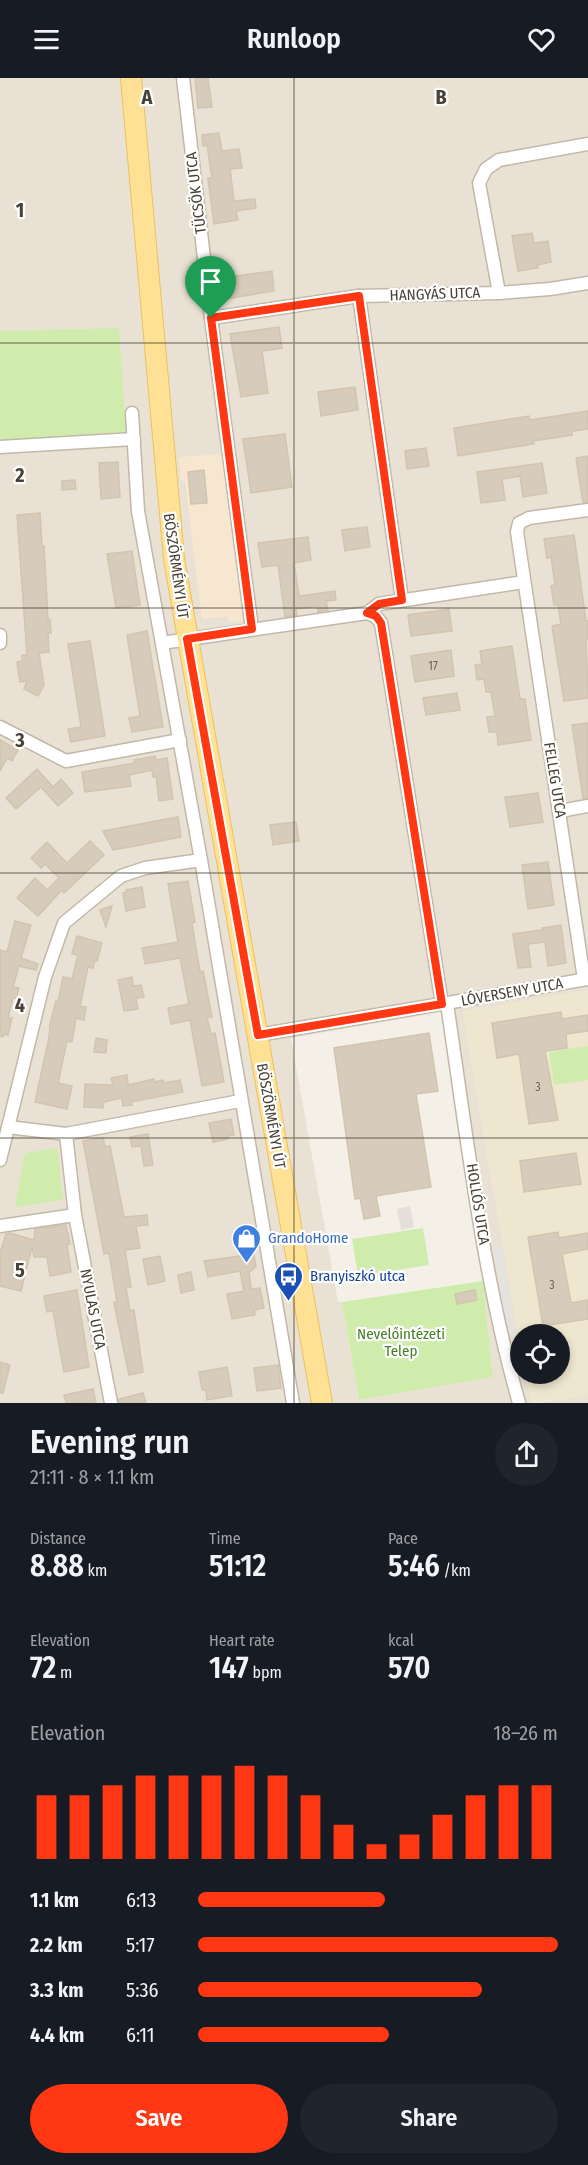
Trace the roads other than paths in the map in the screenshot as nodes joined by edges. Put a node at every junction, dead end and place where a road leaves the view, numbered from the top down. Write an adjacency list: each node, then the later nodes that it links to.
1 (131, 78): 17 (main road, BÖSZÖRMÉNYI ÚT)
2 (183, 78): 7 (street, TÜCSÖK UTCA)
3 (588, 144): 5 (street)
4 (588, 283): 5 (street, HANGYÁS UTCA)
5 (499, 293): 6 (street, HANGYÁS UTCA)
6 (359, 296): 7 (street, HANGYÁS UTCA); 13 (street)
7 (211, 318): 15 (street, TÜCSÖK UTCA)
8 (132, 413): 9 (street)
9 (134, 438): 10 (street); 19 (street)
10 (0, 447)
11 (588, 510): 12 (street, FELLEG UTCA)
12 (524, 582): 13 (street); 23 (street, FELLEG UTCA)
13 (402, 600): 14 (street)
14 (367, 613): 15 (street); 26 (street, HOLLÓS UTCA)
15 (252, 629): 17 (street)
16 (0, 635): 18 (street)
17 (187, 639): 19 (street); 27 (main road, BÖSZÖRMÉNYI ÚT)
18 (0, 643)
19 (162, 643): 21 (street)
20 (0, 727): 21 (street)
21 (180, 740): 24 (street)
22 (588, 806): 23 (street)
23 (560, 811): 25 (street, FELLEG UTCA)
24 (201, 860): 28 (street); 29 (street)
25 (586, 979): 26 (street, LÓVERSENY UTCA)
26 (445, 1004): 27 (street, LÓVERSENY UTCA); 37 (street, HOLLÓS UTCA)
27 (258, 1035): 36 (main road, BÖSZÖRMÉNYI ÚT)
28 (240, 1101): 30 (street); 35 (street)
29 (8, 1126): 30 (street); 31 (street)
30 (66, 1134): 32 (street, NYULAS UTCA)
31 (0, 1160)
32 (75, 1215): 33 (street); 34 (street, NYULAS UTCA)
33 (0, 1226)
34 (111, 1403)
35 (293, 1403)
36 (322, 1403)
37 (519, 1403)

